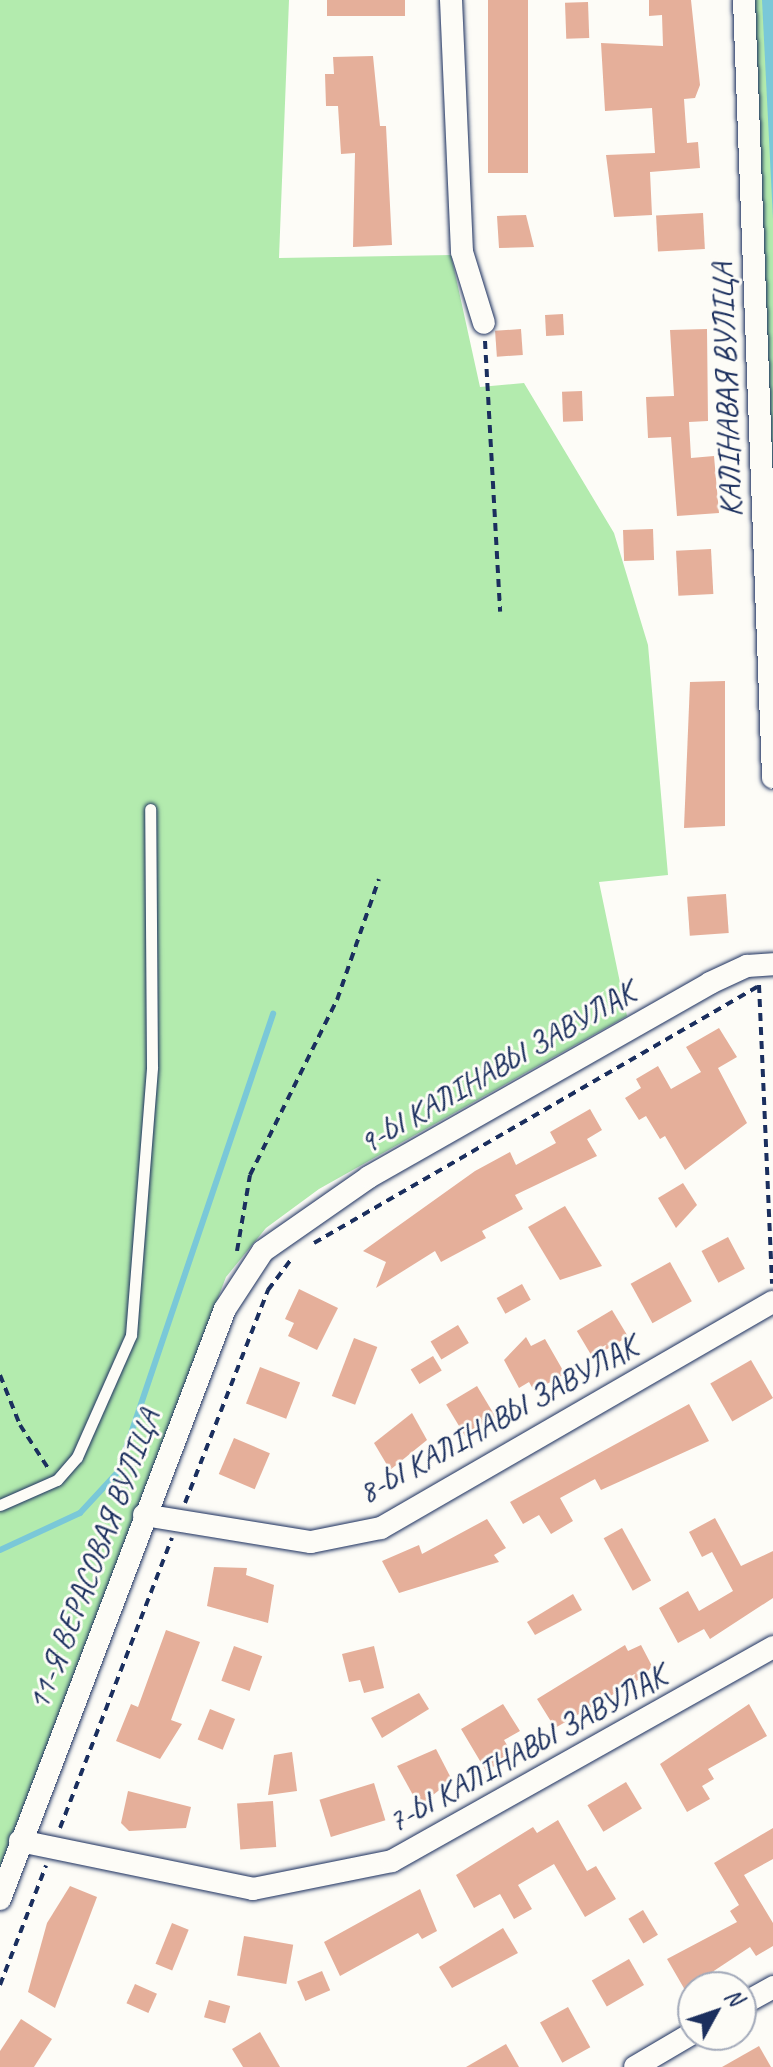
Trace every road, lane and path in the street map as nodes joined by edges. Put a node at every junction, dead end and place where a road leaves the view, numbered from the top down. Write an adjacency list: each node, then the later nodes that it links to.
1 (451, 0): 3 (street)
2 (744, 0): 5 (street, КАЛІНАВАЯ ВУЛІЦА)
3 (484, 323): 4 (path)
4 (500, 612)
5 (773, 777)
6 (150, 809): 17 (lane)
7 (379, 879): 14 (path)
8 (763, 971): 10 (path); 11 (path); 12 (street, 9-Ы КАЛІНАВЫ ЗАВУЛАК)
9 (773, 1140): 10 (path)
10 (766, 1141): 15 (path)
11 (305, 1249)
12 (263, 1251): 14 (street, 11-Я ВЕРАСОВАЯ ВУЛІЦА)
13 (296, 1256): 20 (path)
14 (241, 1280): 19 (street, 11-Я ВЕРАСОВАЯ ВУЛІЦА)
15 (773, 1300): 20 (street, 8-Ы КАЛІНАВЫ ЗАВУЛАК)
16 (0, 1375): 17 (path)
17 (57, 1480): 18 (lane)
18 (0, 1505)
19 (144, 1515): 20 (street, 8-Ы КАЛІНАВЫ ЗАВУЛАК); 22 (street, 11-Я ВЕРАСОВАЯ ВУЛІЦА)
20 (178, 1522): 23 (path)
21 (773, 1647): 23 (street, 7-Ы КАЛІНАВЫ ЗАВУЛАК)
22 (20, 1841): 23 (street, 7-Ы КАЛІНАВЫ ЗАВУЛАК); 24 (street, 11-Я ВЕРАСОВАЯ ВУЛІЦА)
23 (52, 1849): 25 (path)
24 (0, 1899)
25 (0, 1985)
26 (677, 2042): 27 (street)
27 (635, 2067)

